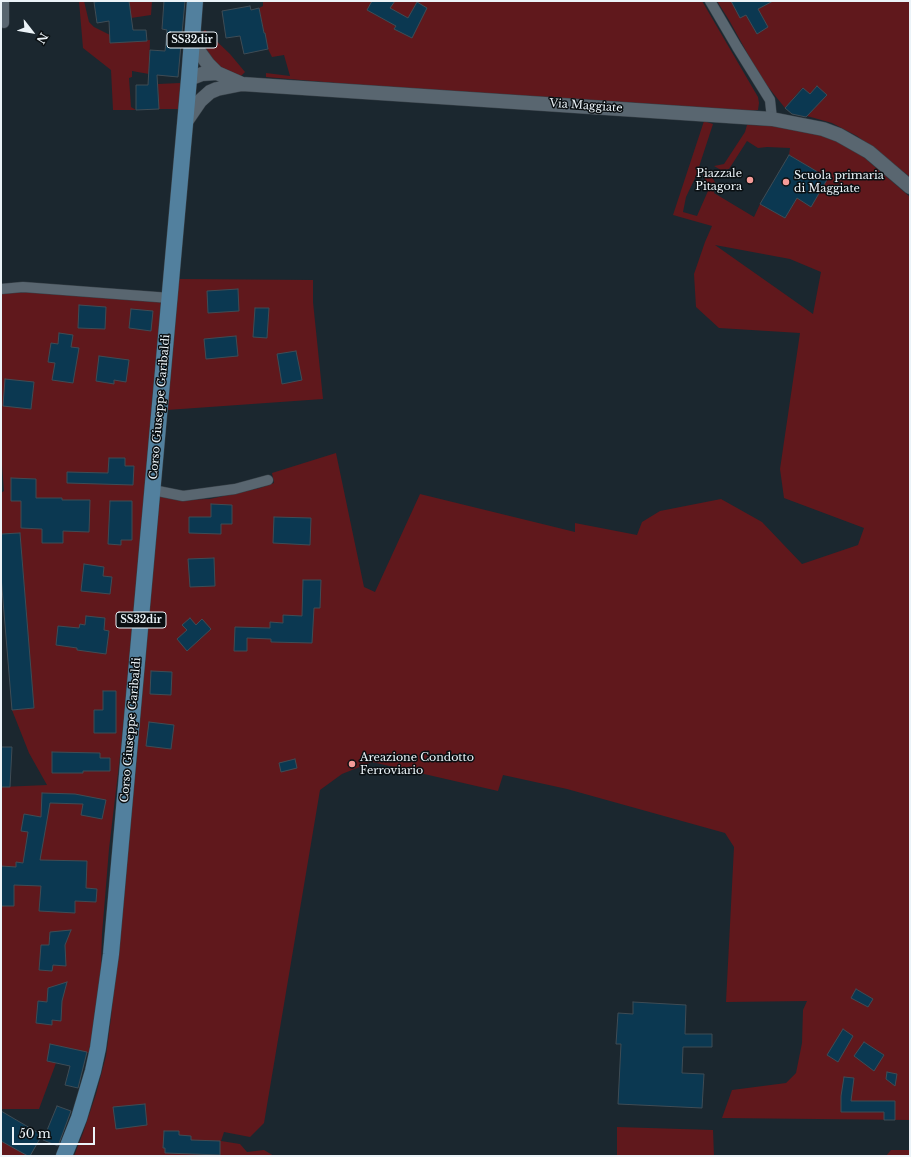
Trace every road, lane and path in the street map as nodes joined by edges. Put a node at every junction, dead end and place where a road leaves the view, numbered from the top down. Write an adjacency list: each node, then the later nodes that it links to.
1 (4, 1): 4 (street)
2 (195, 1): 5 (main road, Corso Giuseppe Garibaldi / SS32dir)
3 (710, 1): 10 (street)
4 (4, 23)
5 (192, 39): 6 (street, Via Maggiate); 7 (main road, Corso Giuseppe Garibaldi / SS32dir)
6 (217, 73): 7 (street); 8 (street, Via Maggiate)
7 (189, 79): 9 (street); 11 (main road, Corso Giuseppe Garibaldi / SS32dir)
8 (242, 84): 9 (street, Via Maggiate); 10 (street, Via Maggiate)
9 (214, 90): 11 (street, Via Maggiate)
10 (772, 119): 12 (street, Via Maggiate)
11 (186, 124): 14 (main road, Corso Giuseppe Garibaldi / SS32dir)
12 (910, 187)
13 (1, 289): 14 (street)
14 (170, 298): 16 (main road, Corso Giuseppe Garibaldi / SS32dir)
15 (268, 480): 16 (street)
16 (153, 490): 17 (main road, Corso Giuseppe Garibaldi / SS32dir)
17 (64, 1156)

